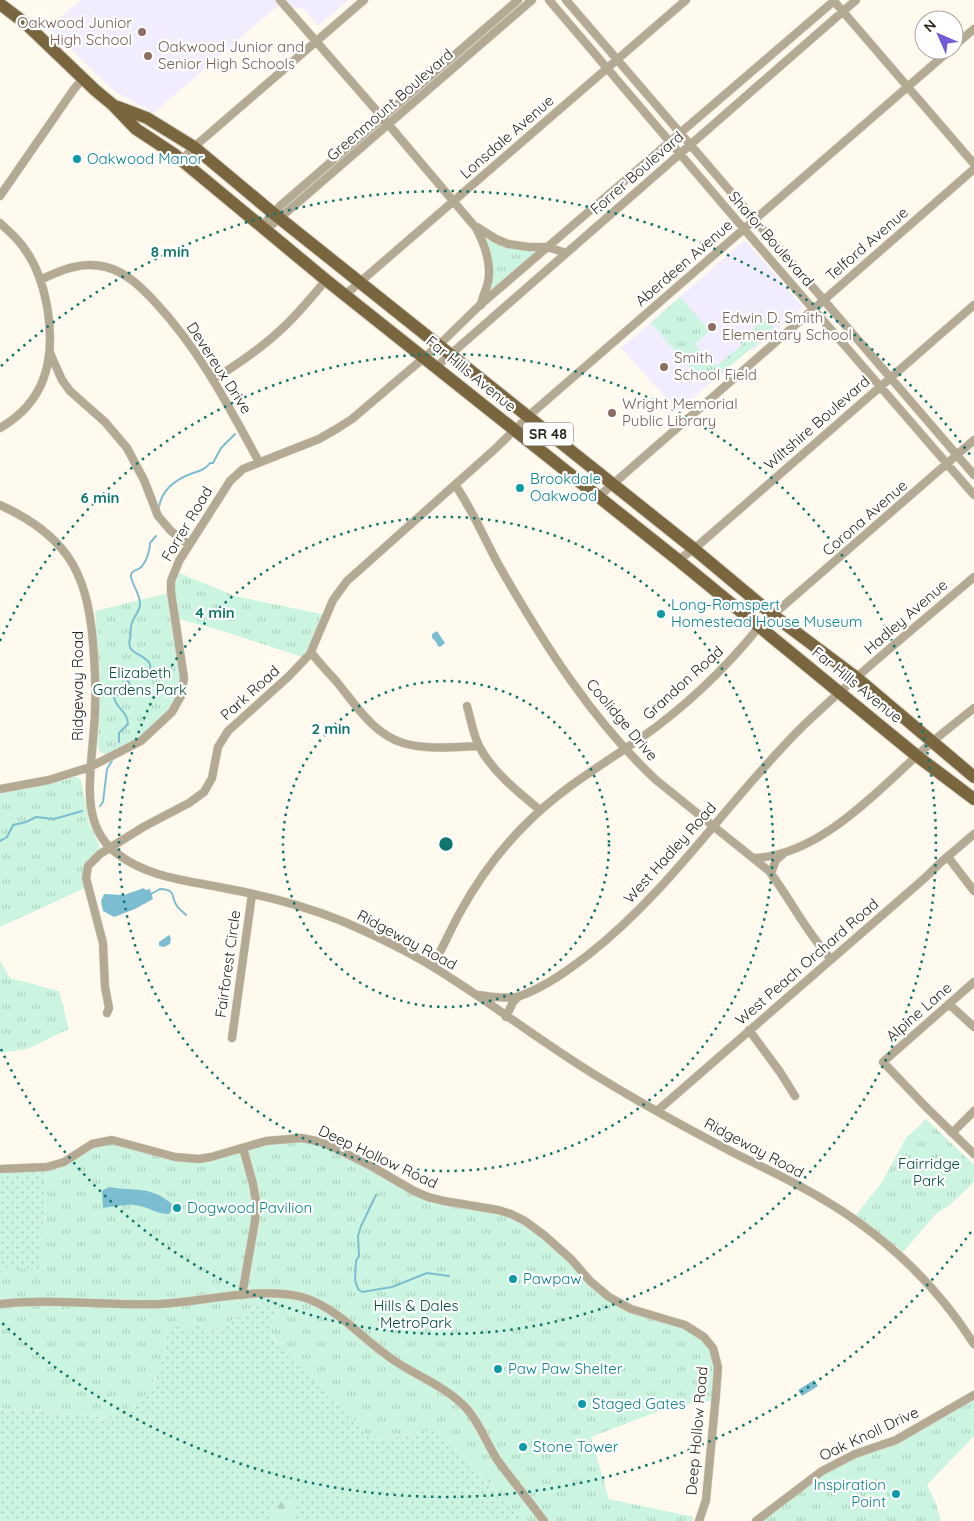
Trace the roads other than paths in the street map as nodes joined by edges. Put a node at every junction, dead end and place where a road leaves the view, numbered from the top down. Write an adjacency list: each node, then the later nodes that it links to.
1 (280, 0): 14 (street)
2 (364, 0): 14 (street)
3 (518, 0): 21 (street, Greenmount Boulevard)
4 (532, 0): 22 (street, Greenmount Boulevard)
5 (549, 0): 17 (street, Shafor Boulevard)
6 (566, 0): 15 (street, Shafor Boulevard)
7 (686, 0): 15 (street, Lonsdale Avenue)
8 (834, 0): 11 (street); 23 (street, Forrer Boulevard)
9 (856, 0): 11 (street, Forrer Boulevard)
10 (4, 3): 18 (main road, Far Hills Avenue / SR 48)
11 (843, 12): 19 (street); 25 (street, Forrer Boulevard)
12 (974, 29): 13 (street)
13 (964, 38)
14 (317, 42): 21 (street); 26 (street)
15 (618, 60): 17 (street, Lonsdale Avenue); 23 (street, Shafor Boulevard)
16 (938, 60): 19 (street, Aberdeen Avenue)
17 (608, 68): 24 (street, Shafor Boulevard); 32 (street, Lonsdale Avenue)
18 (83, 79): 20 (main road, Far Hills Avenue / SR 48); 31 (street)
19 (908, 86): 29 (street); 34 (street, Aberdeen Avenue)
20 (113, 105): 26 (main road, Far Hills Avenue / SR 48); 28 (main road, Far Hills Avenue / SR 48)
21 (383, 118): 22 (street); 33 (street, Greenmount Boulevard)
22 (388, 124): 32 (street); 33 (street, Greenmount Boulevard)
23 (681, 133): 24 (street, Forrer Boulevard); 25 (street, Shafor Boulevard)
24 (671, 142): 27 (street, Shafor Boulevard); 39 (street, Forrer Boulevard)
25 (690, 145): 27 (street, Forrer Boulevard); 34 (street, Shafor Boulevard)
26 (194, 147): 28 (street); 33 (main road, Far Hills Avenue / SR 48)
27 (680, 154): 38 (street, Shafor Boulevard); 40 (street, Forrer Boulevard)
28 (182, 161): 37 (main road, Far Hills Avenue / SR 48)
29 (974, 164)
30 (974, 169): 45 (street, Telford Avenue)
31 (0, 196)
32 (454, 202): 36 (street); 43 (street, Lonsdale Avenue)
33 (276, 215): 37 (street, Greenmount Boulevard); 43 (main road, Far Hills Avenue / SR 48)
34 (754, 220): 38 (street, Aberdeen Avenue); 45 (street, Shafor Boulevard)
35 (0, 223): 41 (street)
36 (472, 223): 39 (street); 46 (street)
37 (264, 228): 42 (main road, Far Hills Avenue / SR 48)
38 (744, 229): 48 (street, Shafor Boulevard); 57 (street, Aberdeen Avenue)
39 (548, 247): 40 (street); 46 (street, Forrer Boulevard)
40 (566, 253): 51 (street, Forrer Boulevard)
41 (40, 280): 50 (street); 55 (street, Devereux Drive)
42 (326, 280): 44 (main road, Far Hills Avenue / SR 48); 55 (street)
43 (361, 282): 44 (street, Lonsdale Avenue); 49 (main road, Far Hills Avenue / SR 48)
44 (345, 295): 52 (main road, Far Hills Avenue / SR 48)
45 (824, 299): 48 (street, Telford Avenue); 54 (street, Shafor Boulevard)
46 (480, 305): 49 (street, Forrer Boulevard)
47 (974, 305): 54 (street, Wiltshire Boulevard)
48 (814, 308): 56 (street, Shafor Boulevard); 65 (street, Telford Avenue)
49 (439, 345): 51 (main road, Far Hills Avenue / SR 48); 52 (street, Forrer Boulevard)
50 (50, 353): 58 (street); 70 (street)
51 (450, 354): 53 (street, Forrer Boulevard); 57 (main road, Far Hills Avenue / SR 48)
52 (424, 357): 53 (main road, Far Hills Avenue / SR 48); 62 (street, Forrer Road)
53 (436, 367): 59 (main road, Far Hills Avenue / SR 48)
54 (890, 377): 56 (street, Wiltshire Boulevard); 61 (street, Shafor Boulevard)
55 (213, 380): 62 (street, Devereux Drive)
56 (880, 386): 63 (street, Shafor Boulevard); 71 (street, Wiltshire Boulevard)
57 (527, 417): 59 (street, Park Road); 65 (main road, Far Hills Avenue / SR 48)
58 (0, 428)
59 (514, 430): 66 (street, Park Road); 68 (main road, Far Hills Avenue / SR 48)
60 (974, 440): 61 (street, Corona Avenue)
61 (957, 455): 63 (street, Corona Avenue); 64 (street, Shafor Boulevard)
62 (259, 462): 70 (street, Forrer Road)
63 (947, 464): 67 (street, Shafor Boulevard); 74 (street, Corona Avenue)
64 (974, 475)
65 (612, 484): 68 (street, Telford Avenue); 71 (main road, Far Hills Avenue / SR 48)
66 (455, 485): 76 (street, Park Road); 83 (street, Coolidge Drive)
67 (974, 495)
68 (598, 497): 72 (main road, Far Hills Avenue / SR 48)
69 (0, 504): 85 (street, Ridgeway Road)
70 (189, 545): 85 (street, Forrer Road)
71 (694, 549): 72 (street, Wiltshire Boulevard); 74 (main road, Far Hills Avenue / SR 48)
72 (678, 560): 75 (main road, Far Hills Avenue / SR 48)
73 (974, 576): 77 (street, Hadley Avenue)
74 (773, 615): 75 (street, Grandon Road); 77 (main road, Far Hills Avenue / SR 48)
75 (759, 627): 78 (main road, Far Hills Avenue / SR 48); 83 (street, Grandon Road)
76 (311, 652): 82 (street); 92 (street, Park Road)
77 (857, 678): 78 (street, West Hadley Road); 81 (main road, Far Hills Avenue / SR 48)
78 (841, 692): 84 (main road, Far Hills Avenue / SR 48); 90 (street, West Hadley Road)
79 (467, 706): 82 (street)
80 (974, 708): 81 (street)
81 (933, 742): 84 (street); 86 (main road, Far Hills Avenue / SR 48)
82 (479, 746): 89 (street)
83 (625, 749): 89 (street, Grandon Road); 90 (street, Coolidge Drive)
84 (917, 756): 88 (main road, Far Hills Avenue / SR 48); 93 (street)
85 (90, 767): 87 (street, Forrer Road); 92 (street, Ridgeway Road)
86 (974, 777)
87 (0, 789)
88 (974, 799)
89 (540, 810): 100 (street, Grandon Road)
90 (714, 827): 95 (street, Coolidge Drive); 103 (street, West Hadley Road)
91 (974, 834): 94 (street, West Peach Orchard Road)
92 (110, 848): 98 (street, Ridgeway Road); 105 (street, Park Road)
93 (783, 854): 95 (street); 96 (street)
94 (948, 857): 97 (street); 99 (street, West Peach Orchard Road)
95 (754, 858): 96 (street, Coolidge Drive)
96 (771, 873): 99 (street, Coolidge Drive)
97 (974, 891)
98 (252, 894): 100 (street, Ridgeway Road); 109 (street, Fairforest Circle)
99 (831, 959): 108 (street, West Peach Orchard Road)
100 (432, 966): 102 (street, Ridgeway Road)
101 (974, 982): 104 (street, Alpine Lane)
102 (475, 995): 103 (street, West Hadley Road); 106 (street, Ridgeway Road)
103 (518, 997): 106 (street)
104 (948, 1004): 107 (street); 113 (street, Alpine Lane)
105 (106, 1013)
106 (506, 1017): 111 (street, Ridgeway Road)
107 (974, 1027)
108 (749, 1030): 110 (street); 111 (street, West Peach Orchard Road)
109 (232, 1038)
110 (795, 1096)
111 (656, 1111): 119 (street, Ridgeway Road)
112 (974, 1111): 113 (street)
113 (952, 1133): 115 (street)
114 (243, 1148): 116 (street, Deep Hollow Road); 117 (street); 122 (street, Deep Hollow Road)
115 (974, 1154)
116 (0, 1168)
117 (242, 1296): 118 (street); 121 (street)
118 (0, 1304)
119 (974, 1344)
120 (974, 1395): 123 (street, Oak Knoll Drive)
121 (544, 1521)
122 (699, 1521)
123 (756, 1521)

